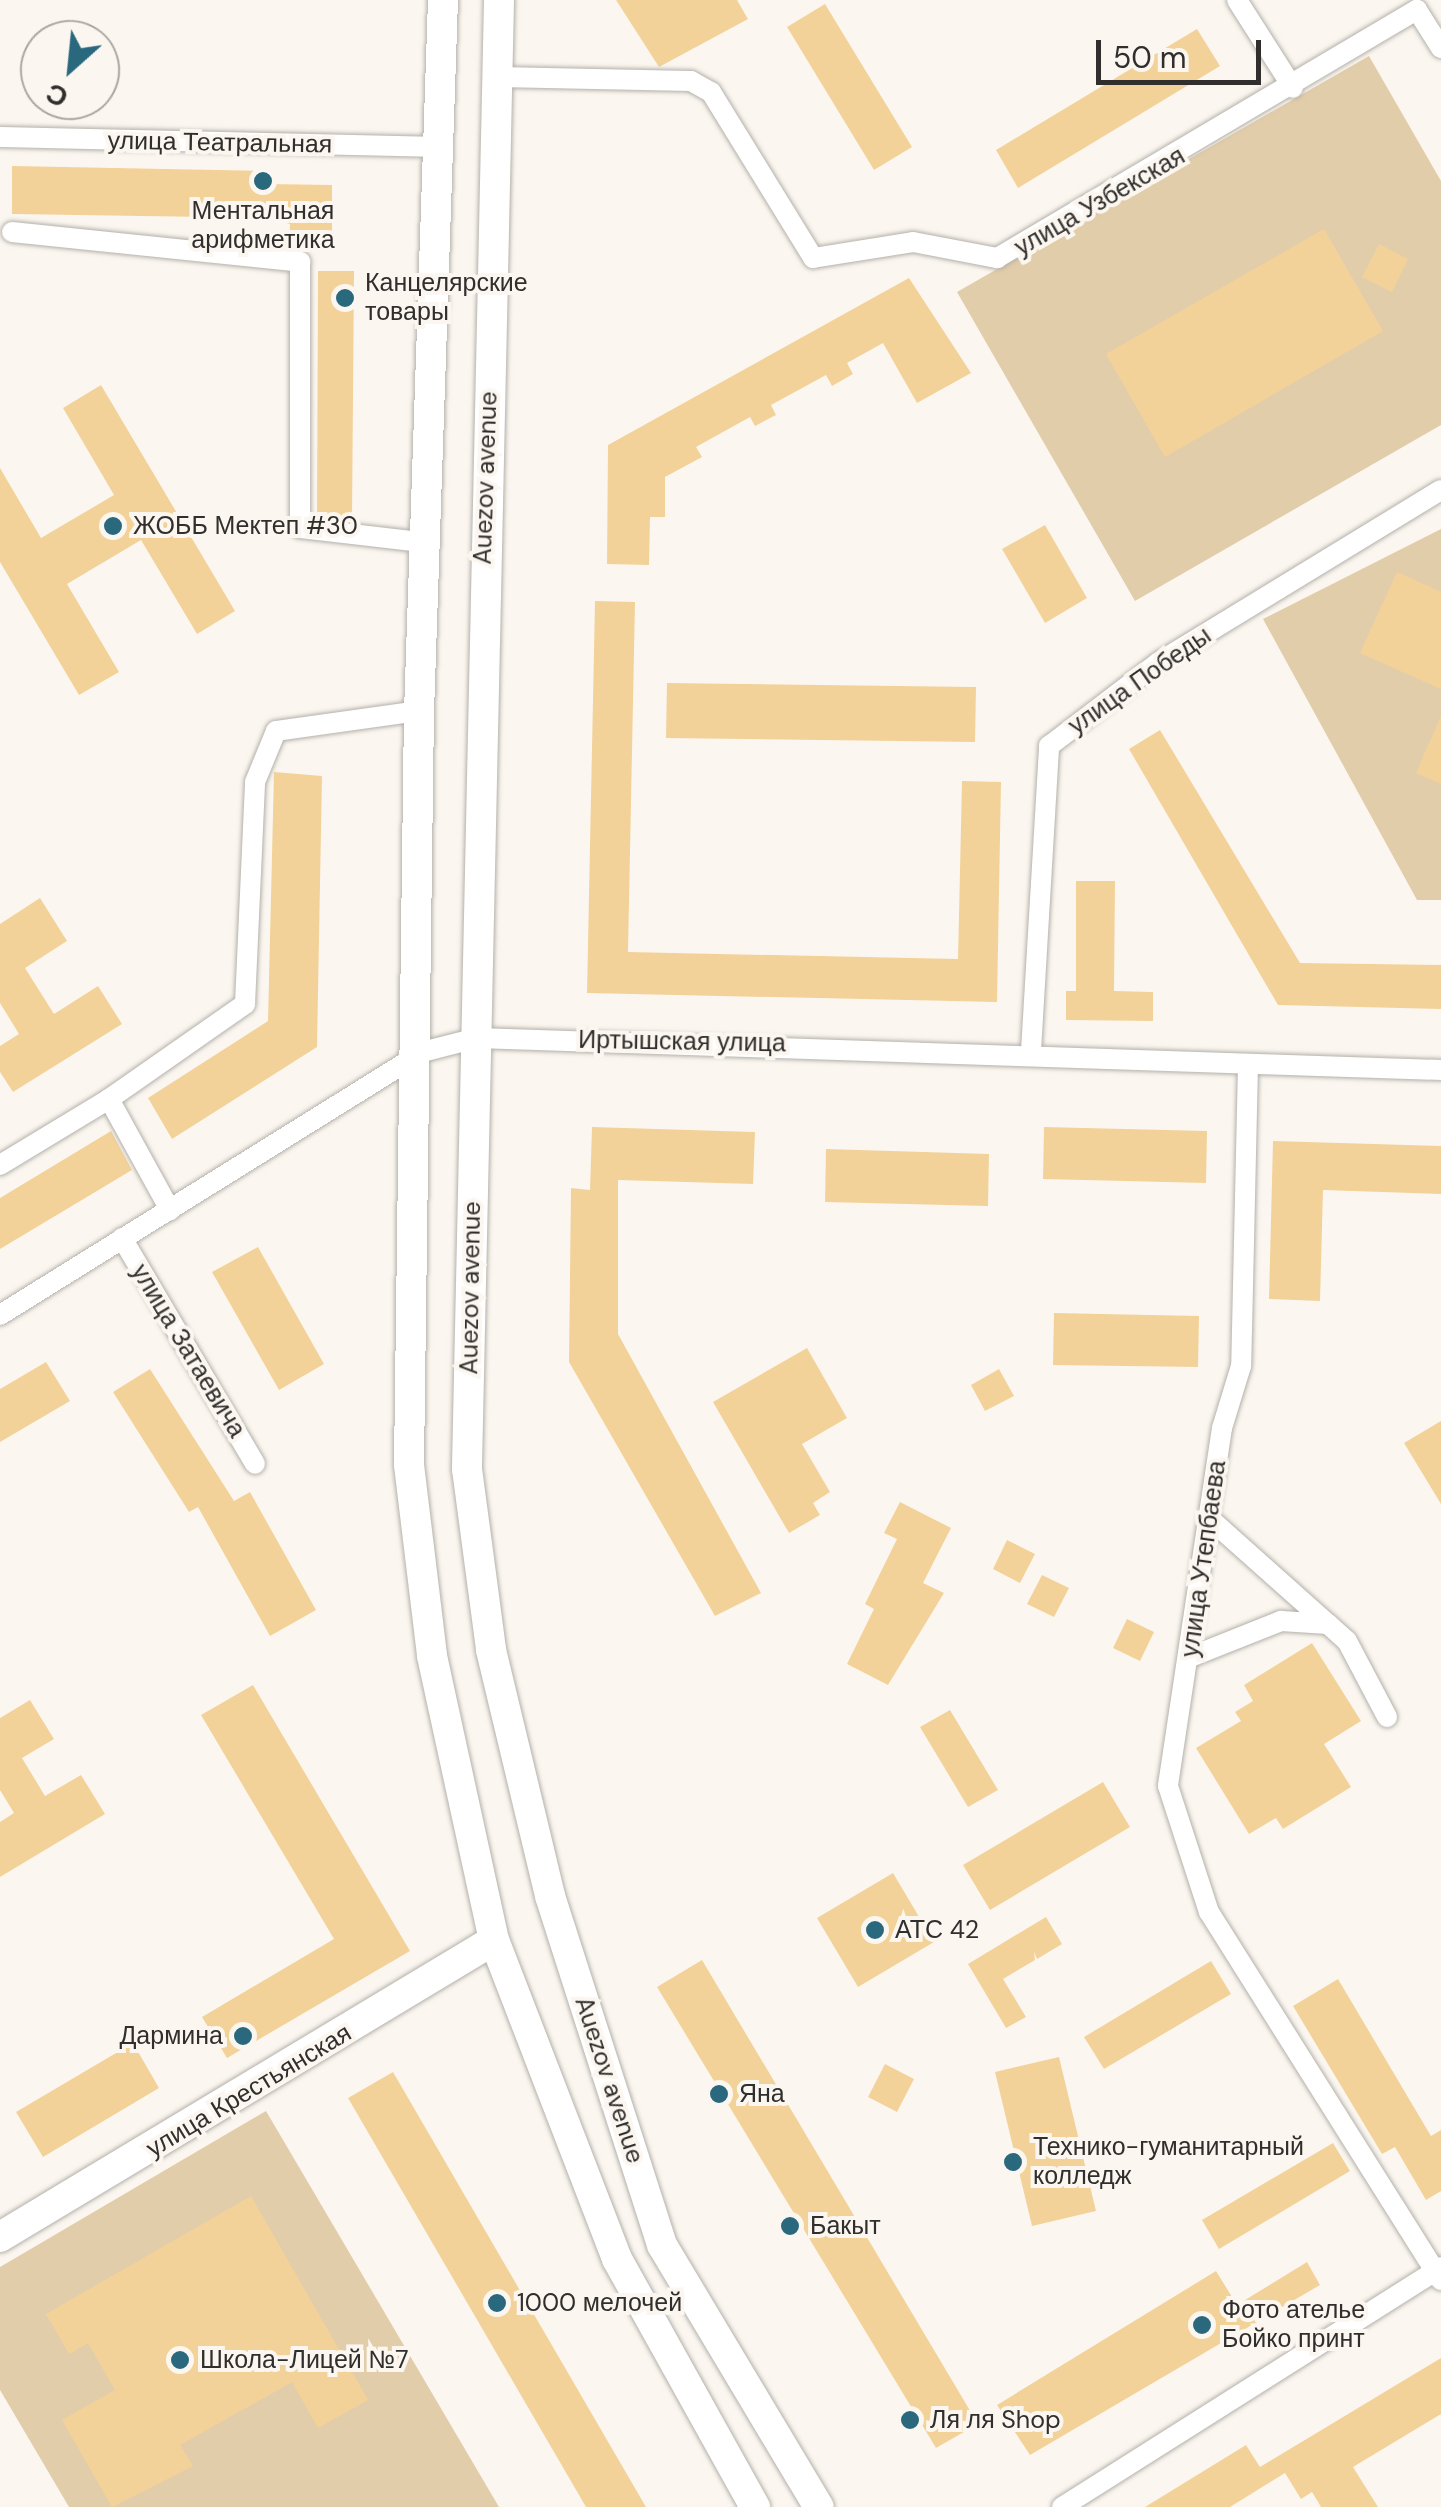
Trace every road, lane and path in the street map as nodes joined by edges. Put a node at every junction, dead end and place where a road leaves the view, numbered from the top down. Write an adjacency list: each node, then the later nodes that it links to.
1 (443, 0): 9 (main road, Auezov avenue)
2 (499, 0): 6 (main road, Auezov avenue)
3 (1237, 0): 7 (street)
4 (1414, 5): 5 (street, улица Узбекская); 7 (street, улица Узбекская)
5 (1441, 48)
6 (498, 78): 7 (street, улица Узбекская); 14 (main road, Auezov avenue)
7 (1293, 88)
8 (0, 137): 9 (street, улица Театральная)
9 (442, 146): 12 (main road, Auezov avenue)
10 (12, 232): 12 (street)
11 (1441, 490): 15 (street, улица Победы)
12 (428, 543): 13 (main road, Auezov avenue)
13 (419, 711): 16 (main road, Auezov avenue); 19 (street)
14 (476, 1038): 15 (street, Иртышская улица); 16 (street, Иртышская улица); 33 (main road, Auezov avenue)
15 (1031, 1050): 17 (street, Иртышская улица)
16 (422, 1052): 21 (street, Иртышская улица); 29 (main road, Auezov avenue)
17 (1248, 1065): 18 (street, Иртышская улица); 25 (street, улица Утепбаева)
18 (1441, 1070)
19 (109, 1099): 20 (street); 21 (street)
20 (0, 1165)
21 (170, 1210): 22 (street, Иртышская улица)
22 (122, 1238): 23 (street, Иртышская улица); 24 (street, улица Затаевича)
23 (0, 1315)
24 (255, 1464)
25 (1210, 1519): 26 (street); 27 (street, улица Утепбаева)
26 (1328, 1624): 27 (street); 28 (street)
27 (1193, 1656): 31 (street, улица Утепбаева)
28 (1387, 1717)
29 (494, 1940): 30 (main road, улица Крестьянская); 32 (main road, Auezov avenue)
30 (0, 2237)
31 (1439, 2272): 34 (street)
32 (756, 2507)
33 (820, 2507)
34 (1062, 2507)

